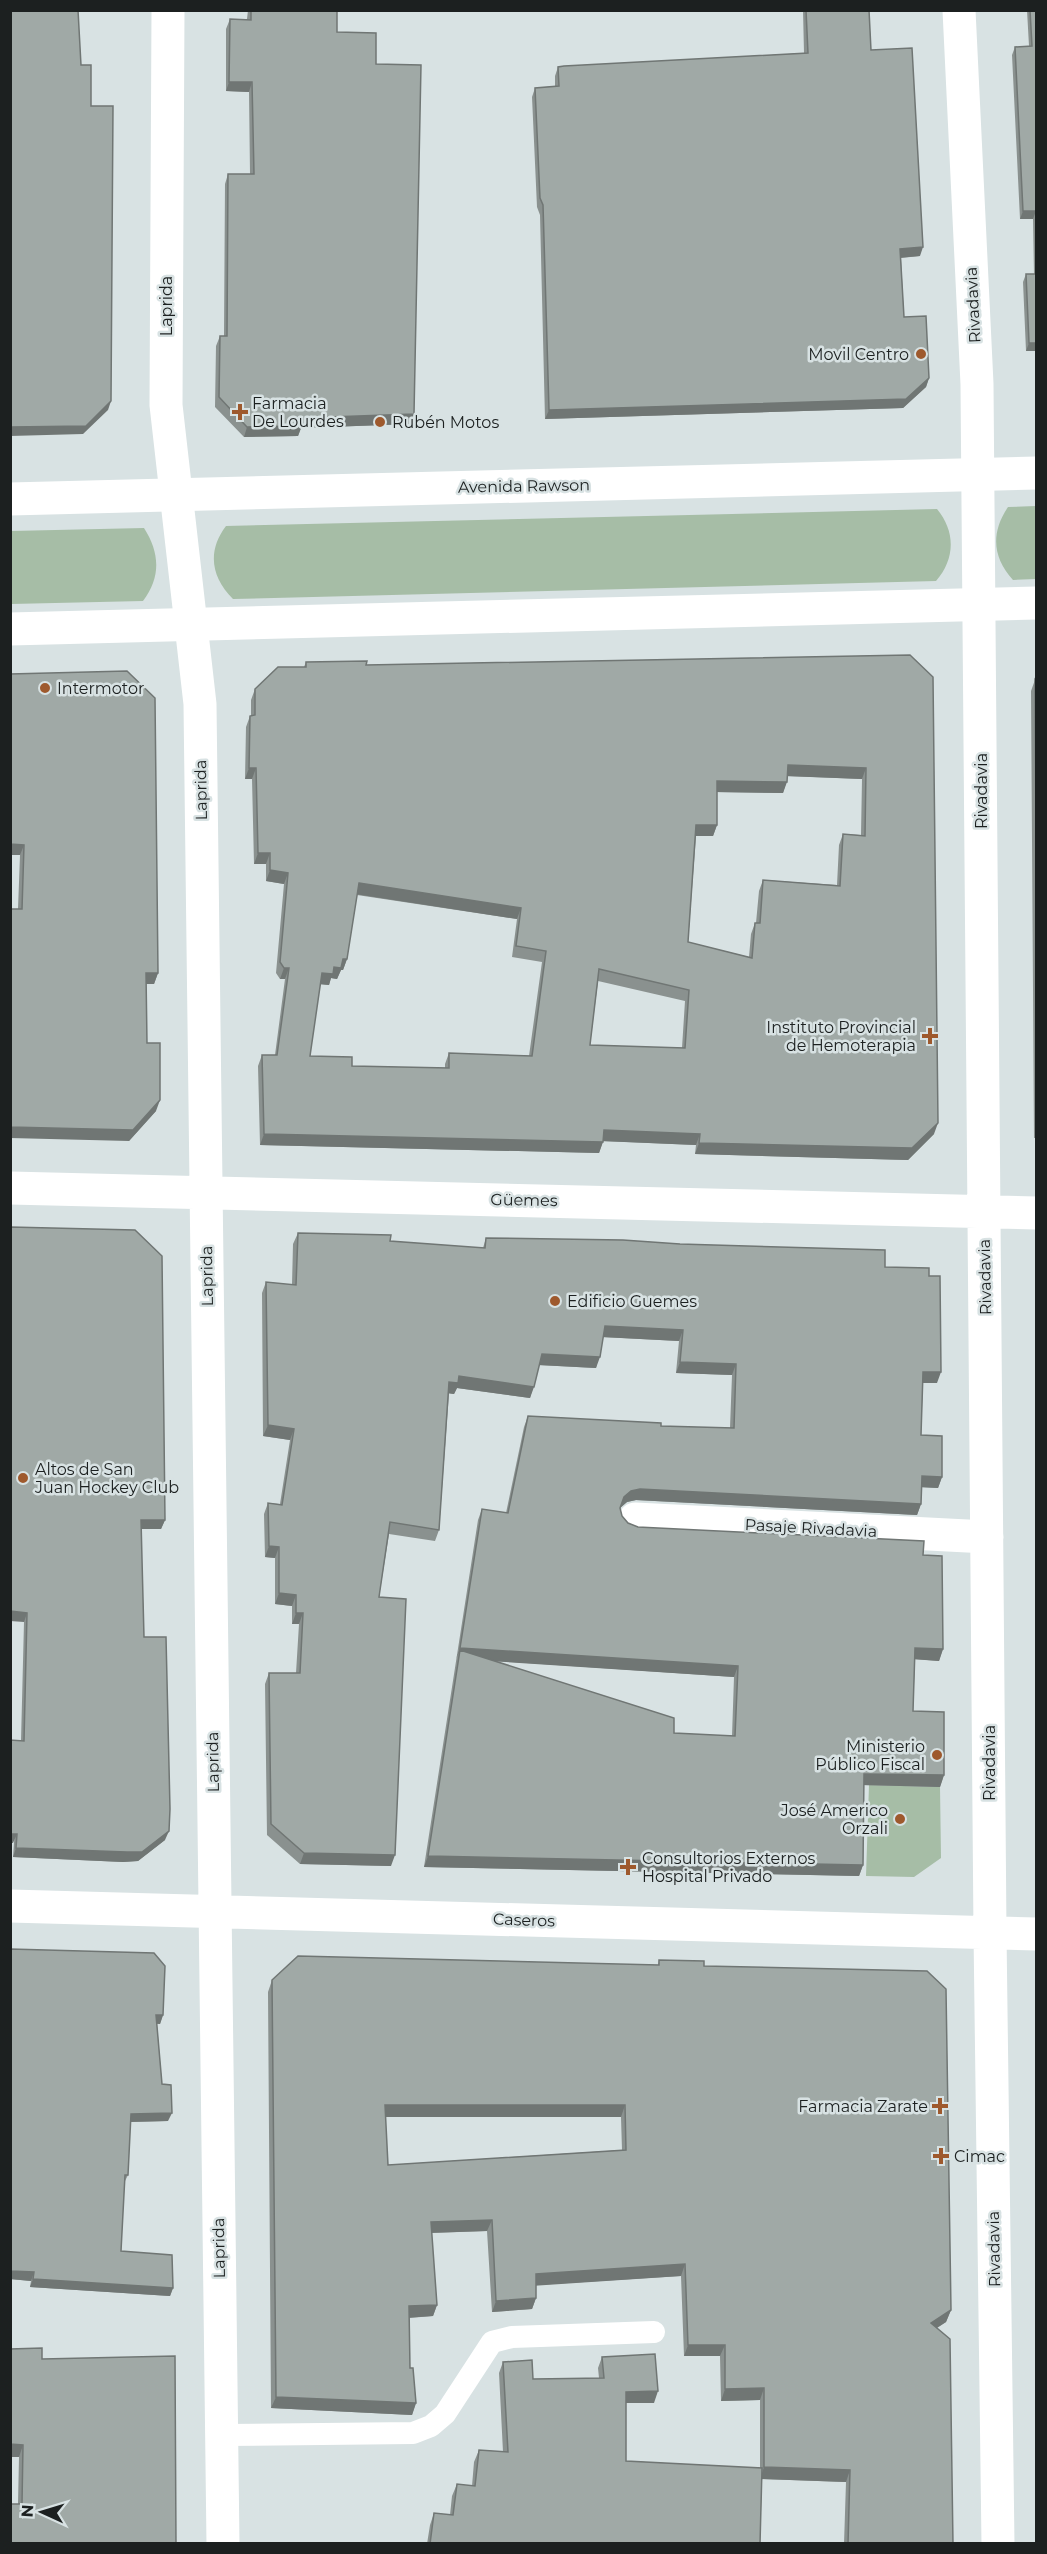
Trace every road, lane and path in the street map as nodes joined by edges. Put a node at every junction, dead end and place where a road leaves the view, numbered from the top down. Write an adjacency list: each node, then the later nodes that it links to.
1 (168, 10): 5 (street, Laprida)
2 (959, 10): 4 (street, Rivadavia)
3 (1036, 473): 4 (street, Avenida Rawson)
4 (978, 474): 5 (street, Avenida Rawson); 8 (street, Rivadavia)
5 (177, 494): 6 (street, Avenida Rawson); 9 (street, Laprida)
6 (10, 499)
7 (1036, 603): 8 (street)
8 (979, 604): 9 (street); 13 (street, Rivadavia)
9 (192, 624): 10 (street); 12 (street, Laprida)
10 (10, 629)
11 (10, 1188): 12 (street, Güemes)
12 (206, 1193): 13 (street, Güemes); 18 (street, Laprida)
13 (984, 1212): 14 (street, Güemes); 16 (street, Rivadavia)
14 (1036, 1213)
15 (634, 1519): 16 (street, Pasaje Rivadavia)
16 (987, 1538): 19 (street, Rivadavia)
17 (10, 1906): 18 (street, Caseros)
18 (215, 1912): 19 (street, Caseros); 22 (street, Laprida)
19 (990, 1933): 20 (street, Caseros); 24 (street, Rivadavia)
20 (1036, 1934)
21 (654, 2332): 22 (lane)
22 (222, 2435): 23 (street, Laprida)
23 (223, 2544)
24 (998, 2544)

